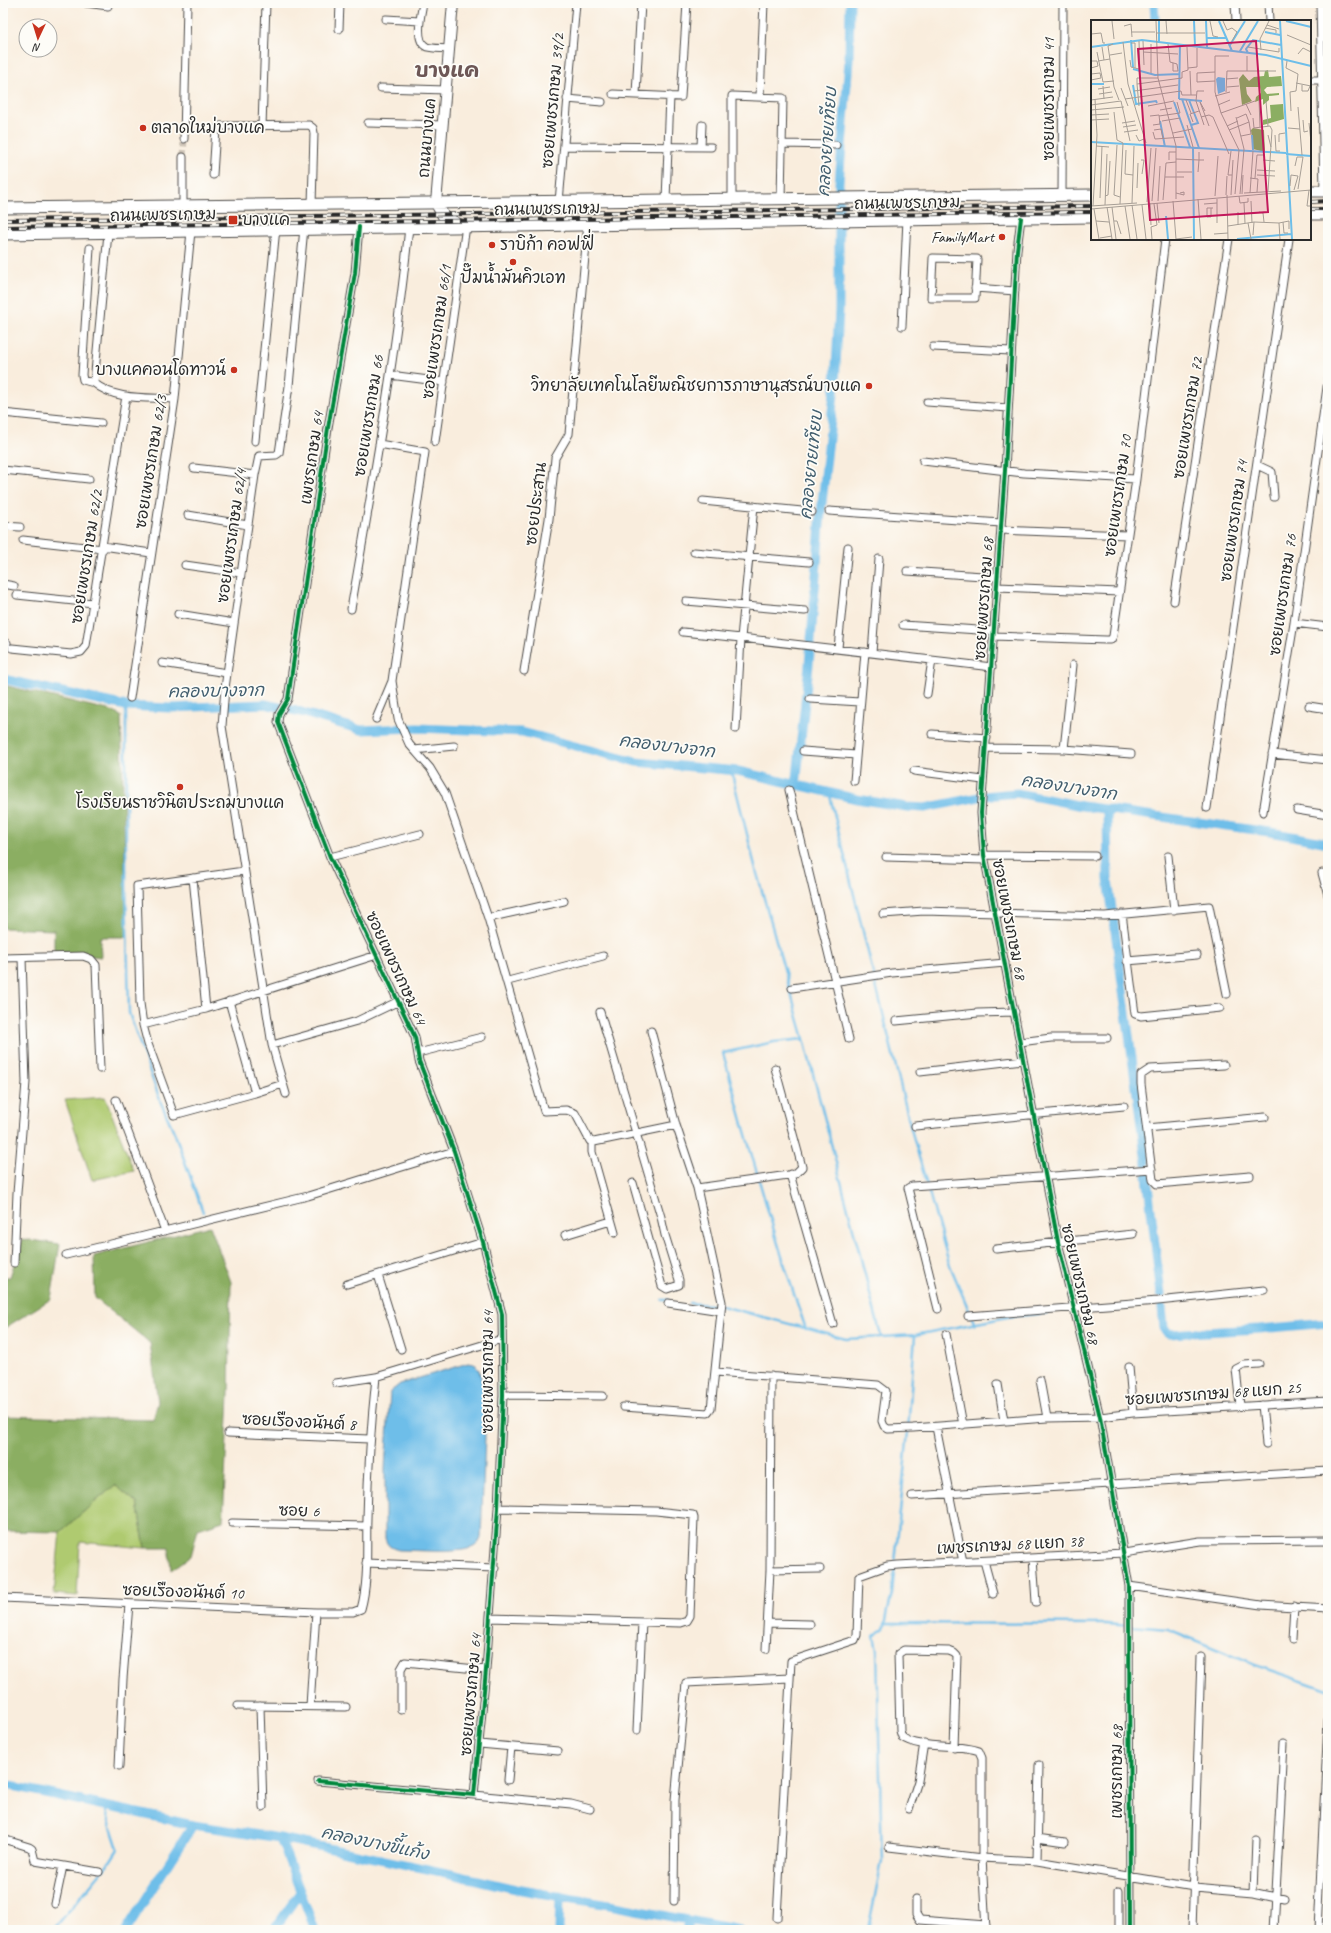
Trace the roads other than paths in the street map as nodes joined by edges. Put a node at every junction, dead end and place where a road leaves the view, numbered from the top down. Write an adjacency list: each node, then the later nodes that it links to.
1 (86, 3): 15 (street)
2 (187, 3): 36 (street)
3 (266, 3): 35 (street)
4 (340, 3): 20 (street)
5 (423, 3): 19 (street)
6 (453, 3): 21 (main road, ถนนบางแค)
7 (576, 3): 30 (street, ซอยเพชรเกษม 39/2)
8 (641, 3): 27 (street)
9 (687, 3): 28 (street)
10 (764, 3): 29 (street)
11 (1063, 3): 47 (street, ซอยเพชรเกษม 41)
12 (1235, 3): 17 (street)
13 (1268, 3): 18 (street)
14 (1320, 3): 23 (street)
15 (108, 4)
16 (386, 20): 19 (street)
17 (1236, 20)
18 (1269, 20)
19 (420, 21): 21 (street)
20 (339, 29)
21 (449, 49): 25 (main road, ถนนบางแค)
22 (1311, 80): 23 (street)
23 (1321, 80): 46 (street)
24 (381, 88): 25 (street)
25 (446, 90): 33 (main road, ถนนบางแค)
26 (613, 94): 27 (street)
27 (636, 94): 28 (street)
28 (670, 96): 40 (street)
29 (760, 96): 37 (street); 49 (street)
30 (567, 99): 31 (street); 39 (street, ซอยเพชรเกษม 39/2)
31 (602, 102)
32 (368, 123): 33 (street)
33 (443, 125): 53 (main road, ถนนบางแค)
34 (702, 125): 41 (street)
35 (262, 127): 44 (street); 54 (street)
36 (184, 139)
37 (782, 144): 38 (street); 50 (street)
38 (836, 145)
39 (564, 146): 40 (street); 52 (street, ซอยเพชรเกษม 39/2)
40 (668, 146): 41 (street); 51 (street)
41 (701, 146): 42 (street)
42 (711, 147)
43 (183, 157): 55 (street)
44 (213, 175)
45 (1311, 191): 46 (main road)
46 (1326, 191)
47 (1062, 196): 48 (main road, ถนนเพชรเกษม); 50 (main road, ถนนเพชรเกษม)
48 (1091, 196)
49 (732, 199): 50 (main road, ถนนเพชรเกษม); 51 (main road, ถนนเพชรเกษม)
50 (781, 199)
51 (666, 200): 52 (main road, ถนนเพชรเกษม)
52 (559, 202): 53 (main road, ถนนเพชรเกษม)
53 (436, 203): 54 (main road, ถนนเพชรเกษม); 63 (main road)
54 (312, 205): 55 (main road, ถนนเพชรเกษม)
55 (184, 207): 56 (main road, ถนนเพชรเกษม)
56 (3, 208)
57 (1311, 214): 58 (main road)
58 (1328, 214)
59 (1091, 217): 60 (main road, ถนนเพชรเกษม)
60 (1021, 218): 61 (main road, ถนนเพชรเกษม); 76 (street, ซอยเพชรเกษม 68)
61 (907, 219): 62 (main road, ถนนเพชรเกษม); 77 (street)
62 (588, 224): 63 (main road, ถนนเพชรเกษม); 154 (street, ซอยประสาน)
63 (466, 226): 65 (main road, ถนนเพชรเกษม); 87 (street, ซอยเพชรเกษม 66/1)
64 (359, 227): 65 (main road, ถนนเพชรเกษม); 67 (main road, ถนนเพชรเกษม); 163 (street, เพชรเกษม 64)
65 (409, 227): 84 (street, ซอยเพชรเกษม 66)
66 (276, 228): 67 (main road, ถนนเพชรเกษม); 68 (main road, ถนนเพชรเกษม); 94 (street)
67 (304, 228): 102 (street, ซอยเพชรเกษม 62/4)
68 (191, 230): 69 (main road, ถนนเพชรเกษม); 89 (street, ซอยเพชรเกษม 62/3)
69 (108, 233): 70 (main road, ถนนเพชรเกษม); 79 (street)
70 (3, 234)
71 (1165, 240): 104 (street, ซอยเพชรเกษม 70)
72 (1229, 240): 134 (street, ซอยเพชรเกษม 72)
73 (1289, 240): 98 (street, ซอยเพชรเกษม 74)
74 (90, 248): 78 (street)
75 (975, 288): 75 (street); 76 (street)
76 (1015, 291): 81 (street, ซอยเพชรเกษม 68)
77 (902, 326)
78 (85, 328): 79 (street); 82 (street)
79 (99, 329): 83 (street)
80 (933, 347): 81 (street)
81 (1011, 351): 91 (street, ซอยเพชรเกษม 68)
82 (83, 358): 83 (street); 86 (street)
83 (95, 358): 86 (street)
84 (390, 375): 87 (street); 96 (street, ซอยเพชรเกษม 66)
85 (1328, 380): 141 (street, ซอยเพชรเกษม 76)
86 (94, 382): 88 (street)
87 (444, 382): 95 (street, ซอยเพชรเกษม 66/1)
88 (126, 396): 89 (street); 118 (street, ซอยเพชรเกษม 62/2)
89 (175, 399): 120 (street, ซอยเพชรเกษม 62/3)
90 (927, 402): 91 (street)
91 (1008, 408): 101 (street, ซอยเพชรเกษม 68)
92 (3, 412): 93 (street)
93 (100, 423)
94 (255, 441)
95 (435, 442)
96 (379, 444): 137 (street, ซอยเพชรเกษม 66); 156 (street)
97 (923, 461): 101 (street)
98 (1257, 465): 105 (street); 181 (street, ซอยเพชรเกษม 74)
99 (194, 468): 102 (street)
100 (3, 470): 103 (street)
101 (1005, 470): 104 (street); 113 (street, ซอยเพชรเกษม 68)
102 (255, 475): 111 (street, ซอยเพชรเกษม 62/4)
103 (89, 479)
104 (1136, 479): 115 (street, ซอยเพชรเกษม 70)
105 (1274, 497)
106 (703, 501): 107 (street)
107 (754, 506): 109 (street); 121 (street)
108 (829, 511): 113 (street)
109 (812, 512)
110 (188, 515): 111 (street)
111 (248, 525): 126 (street, ซอยเพชรเกษม 62/4)
112 (3, 526): 114 (street)
113 (1001, 526): 115 (street); 127 (street, ซอยเพชรเกษม 68)
114 (20, 527)
115 (1127, 535): 131 (street, ซอยเพชรเกษม 70)
116 (23, 540): 118 (street)
117 (848, 547): 148 (street)
118 (103, 548): 120 (street); 135 (street, ซอยเพชรเกษม 62/2)
119 (694, 552): 121 (street)
120 (151, 553): 158 (street, ซอยเพชรเกษม 62/3)
121 (749, 557): 123 (street); 136 (street)
122 (879, 559): 149 (street)
123 (809, 562)
124 (185, 565): 126 (street)
125 (907, 571): 127 (street)
126 (241, 573): 140 (street, ซอยเพชรเกษม 62/4)
127 (998, 577): 130 (street, ซอยเพชรเกษม 68)
128 (3, 584): 129 (street)
129 (14, 586)
130 (997, 587): 131 (street); 145 (street, ซอยเพชรเกษม 68)
131 (1119, 592): 145 (street, ซอยเพชรเกษม 70)
132 (18, 595): 135 (street)
133 (686, 601): 136 (street)
134 (1174, 602)
135 (93, 603): 147 (street, ซอยเพชรเกษม 62/2)
136 (744, 606): 138 (street); 146 (street)
137 (352, 609)
138 (805, 611)
139 (178, 614): 140 (street)
140 (234, 623): 155 (street, ซอยเพชรเกษม 62/4)
141 (1294, 623): 143 (street); 174 (street, ซอยเพชรเกษม 76)
142 (903, 625): 145 (street)
143 (1328, 626)
144 (683, 632): 146 (street)
145 (993, 634): 153 (street, ซอยเพชรเกษม 68)
146 (741, 638): 148 (street); 165 (street)
147 (7, 644)
148 (838, 648): 149 (street)
149 (868, 653): 150 (street); 160 (street)
150 (932, 660): 153 (street); 157 (street)
151 (162, 663): 155 (street)
152 (1073, 665): 171 (street)
153 (992, 667): 167 (street, ซอยเพชรเกษม 68)
154 (524, 671)
155 (227, 673): 191 (street, ซอยเพชรเกษม 62/4)
156 (392, 681): 164 (street); 169 (street)
157 (927, 694)
158 (130, 698)
159 (810, 699): 160 (street)
160 (860, 702): 175 (street)
161 (1309, 706): 162 (street)
162 (1328, 709)
163 (279, 714): 188 (street, ซอยเพชรเกษม 64)
164 (376, 719)
165 (736, 729)
166 (932, 734): 167 (street)
167 (987, 738): 170 (street, ซอยเพชรเกษม 68)
168 (454, 746): 169 (street)
169 (412, 747): 200 (street)
170 (986, 748): 171 (street); 179 (street, ซอยเพชรเกษม 68)
171 (1064, 749): 173 (street)
172 (803, 751): 175 (street)
173 (1131, 754)
174 (1272, 754): 176 (street); 183 (street, ซอยเพชรเกษม 76)
175 (856, 755): 178 (street)
176 (1328, 760)
177 (914, 771): 179 (street)
178 (854, 781)
179 (983, 783): 190 (street, ซอยเพชรเกษม 68)
180 (789, 790): 209 (street)
181 (1207, 808)
182 (1297, 810): 184 (street)
183 (1264, 812)
184 (1328, 815)
185 (420, 834): 188 (street)
186 (1095, 856): 190 (street)
187 (1168, 856): 196 (street)
188 (330, 857): 201 (street, ซอยเพชรเกษม 64)
189 (886, 857): 190 (street)
190 (984, 858): 197 (street, ซอยเพชรเกษม 68)
191 (244, 871): 193 (street); 211 (street, ซอยเพชรเกษม 62/4)
192 (1322, 873): 194 (street)
193 (194, 878): 216 (street); 220 (street)
194 (1328, 895)
195 (564, 901): 200 (street)
196 (1174, 910): 199 (street); 212 (street)
197 (995, 912): 198 (street); 199 (street); 207 (street, ซอยเพชรเกษม 68)
198 (883, 914)
199 (1119, 914): 206 (street)
200 (488, 918): 208 (street)
201 (377, 954): 211 (street); 214 (street, ซอยเพชรเกษม 64)
202 (1198, 955): 206 (street)
203 (603, 956): 208 (street)
204 (3, 958): 205 (street)
205 (22, 958): 231 (street); 261 (street)
206 (1127, 961): 215 (street)
207 (1005, 963): 209 (street); 218 (street, ซอยเพชรเกษม 68)
208 (508, 981): 244 (street)
209 (834, 981): 210 (street); 224 (street)
210 (792, 988)
211 (263, 990): 213 (street); 226 (street, ซอยเพชรเกษม 62/4)
212 (1227, 994)
213 (229, 1001): 216 (street); 234 (street)
214 (399, 1002): 226 (street); 227 (street, ซอยเพชรเกษม 64)
215 (1220, 1008)
216 (206, 1009): 220 (street)
217 (600, 1012): 243 (street)
218 (1015, 1012): 219 (street); 225 (street, ซอยเพชรเกษม 68)
219 (896, 1021)
220 (143, 1025): 234 (street)
221 (651, 1031): 240 (street)
222 (482, 1037): 227 (street)
223 (1107, 1038): 225 (street)
224 (849, 1039)
225 (1020, 1042): 228 (street, ซอยเพชรเกษม 68)
226 (272, 1045): 233 (street, ซอยเพชรเกษม 62/4)
227 (418, 1053): 245 (street, ซอยเพชรเกษม 64)
228 (1024, 1060): 232 (street); 238 (street, ซอยเพชรเกษม 68)
229 (1224, 1065): 242 (street)
230 (775, 1068): 247 (street)
231 (100, 1069)
232 (920, 1072)
233 (283, 1084): 234 (street); 235 (street, ซอยเพชรเกษม 62/4)
234 (255, 1093)
235 (286, 1094)
236 (116, 1100): 253 (street)
237 (1124, 1106): 238 (street)
238 (1033, 1115): 241 (street); 249 (street, ซอยเพชรเกษม 68)
239 (1265, 1117): 242 (street)
240 (676, 1125): 243 (street); 251 (street)
241 (915, 1126)
242 (1147, 1128): 246 (street)
243 (635, 1134): 244 (street); 250 (street)
244 (592, 1142): 252 (street)
245 (454, 1152): 253 (street); 257 (street, ซอยเพชรเกษม 64)
246 (1152, 1169): 248 (street); 249 (street)
247 (790, 1174): 251 (street); 270 (street)
248 (1250, 1176)
249 (1046, 1177): 258 (street, ซอยเพชรเกษม 68); 268 (street)
250 (633, 1183)
251 (697, 1188): 266 (street)
252 (611, 1221): 254 (street); 256 (street)
253 (165, 1231): 260 (street)
254 (615, 1233)
255 (1133, 1234): 258 (street)
256 (565, 1235)
257 (483, 1242): 262 (street); 272 (street, ซอยเพชรเกษม 64)
258 (1058, 1242): 259 (street); 267 (street, ซอยเพชรเกษม 68)
259 (996, 1249)
260 (66, 1255)
261 (14, 1263)
262 (378, 1275): 263 (street); 273 (street)
263 (347, 1284)
264 (1264, 1290): 267 (street)
265 (668, 1303): 266 (street)
266 (721, 1307): 276 (street)
267 (1072, 1308): 269 (street); 289 (street, ซอยเพชรเกษม 68)
268 (938, 1309)
269 (968, 1316)
270 (833, 1324)
271 (946, 1334): 292 (street)
272 (502, 1339): 278 (street); 282 (street, ซอยเพชรเกษม 64)
273 (401, 1349)
274 (1259, 1364): 286 (street)
275 (1129, 1368): 288 (street)
276 (716, 1372): 277 (street); 287 (street)
277 (771, 1376): 293 (street, ซอยเพชรเกษม 68 แยก 25); 312 (street)
278 (376, 1378): 280 (street); 295 (street)
279 (1040, 1380): 290 (street)
280 (336, 1383)
281 (998, 1384): 291 (street)
282 (502, 1395): 283 (street); 301 (street, ซอยเพชรเกษม 64)
283 (603, 1396)
284 (1328, 1401): 285 (street, ซอยเพชรเกษม 68 แยก 25)
285 (1262, 1405): 286 (street, ซอยเพชรเกษม 68 แยก 25); 296 (street)
286 (1240, 1406): 288 (street, ซอยเพชรเกษม 68 แยก 25)
287 (623, 1407)
288 (1133, 1413): 289 (street, ซอยเพชรเกษม 68 แยก 25)
289 (1100, 1417): 290 (street, ซอยเพชรเกษม 68 แยก 25); 298 (street, ซอยเพชรเกษม 68)
290 (1047, 1418): 291 (street, ซอยเพชรเกษม 68 แยก 25)
291 (1004, 1421): 292 (street, ซอยเพชรเกษม 68 แยก 25)
292 (963, 1425): 293 (street, ซอยเพชรเกษม 68 แยก 25)
293 (936, 1427): 299 (street)
294 (228, 1433): 295 (street, ซอยเรืองอนันต์ 8)
295 (369, 1439): 303 (street)
296 (1266, 1444)
297 (1328, 1471): 298 (street)
298 (1111, 1485): 299 (street); 305 (street, ซอยเพชรเกษม 68)
299 (949, 1494): 300 (street); 309 (street)
300 (912, 1496)
301 (498, 1508): 310 (street, ซอยเพชรเกษม 64); 323 (street)
302 (232, 1523): 303 (street, ซอย 6)
303 (367, 1526): 308 (street)
304 (1328, 1540): 305 (street, เพชรเกษม 68 แยก 38)
305 (1124, 1553): 306 (street, เพชรเกษม 68 แยก 38); 313 (street, ซอยเพชรเกษม 68)
306 (1033, 1558): 307 (street, เพชรเกษม 68 แยก 38); 316 (street)
307 (984, 1561): 309 (street, เพชรเกษม 68 แยก 38); 314 (street)
308 (366, 1562): 310 (street); 320 (street, ซอยเรืองอนันต์ 10)
309 (963, 1562): 330 (street, เพชรเกษม 68 แยก 38)
310 (495, 1568): 322 (street, ซอยเพชรเกษม 64)
311 (820, 1569): 312 (street)
312 (770, 1570): 324 (street)
313 (1129, 1586): 318 (street); 321 (street, ซอยเพชรเกษม 68)
314 (993, 1594)
315 (3, 1598): 317 (street, ซอยเรืองอนันต์ 10)
316 (1036, 1602)
317 (129, 1604): 320 (street, ซอยเรืองอนันต์ 10); 345 (street)
318 (1294, 1606): 319 (street); 326 (street)
319 (1328, 1609)
320 (316, 1612): 333 (street)
321 (1129, 1615): 361 (street, เพชรเกษม 68)
322 (490, 1618): 323 (street); 329 (street, ซอยเพชรเกษม 64)
323 (642, 1622): 337 (street)
324 (768, 1623): 325 (street); 327 (street)
325 (810, 1624)
326 (1292, 1639)
327 (766, 1650)
328 (1201, 1657): 362 (street)
329 (486, 1670): 335 (street); 339 (street, ซอยเพชรเกษม 64)
330 (790, 1678): 368 (street); 370 (street)
331 (238, 1706): 332 (street)
332 (260, 1706): 333 (street); 349 (street)
333 (310, 1706): 334 (street)
334 (346, 1707)
335 (401, 1710)
336 (1328, 1720): 376 (street)
337 (637, 1730)
338 (924, 1743): 342 (street); 342 (street); 351 (street)
339 (480, 1744): 341 (street); 348 (street, ซอยเพชรเกษม 64)
340 (1284, 1744): 365 (street)
341 (511, 1747): 343 (street); 346 (street)
342 (954, 1748): 357 (street)
343 (558, 1751)
344 (1039, 1765): 352 (street)
345 (119, 1766)
346 (508, 1780)
347 (318, 1781): 348 (street)
348 (474, 1795): 350 (street)
349 (263, 1807)
350 (590, 1809)
351 (909, 1809)
352 (1037, 1838): 355 (street); 358 (street)
353 (3, 1839): 359 (street)
354 (1256, 1839): 364 (street)
355 (1065, 1842)
356 (889, 1847): 357 (street)
357 (982, 1858): 358 (street); 371 (street)
358 (1036, 1861): 361 (street)
359 (63, 1866): 360 (street); 369 (street)
360 (99, 1872)
361 (1129, 1877): 362 (street); 373 (street, เพชรเกษม 68)
362 (1194, 1887): 364 (street); 374 (street)
363 (1119, 1891): 372 (street)
364 (1253, 1892): 365 (street)
365 (1275, 1898): 367 (street); 375 (street)
366 (916, 1899): 371 (street)
367 (1284, 1899)
368 (674, 1901)
369 (55, 1904)
370 (777, 1918)
371 (986, 1927)
372 (1119, 1930)
373 (1130, 1930)
374 (1192, 1930)
375 (1274, 1930)
376 (1318, 1930)

